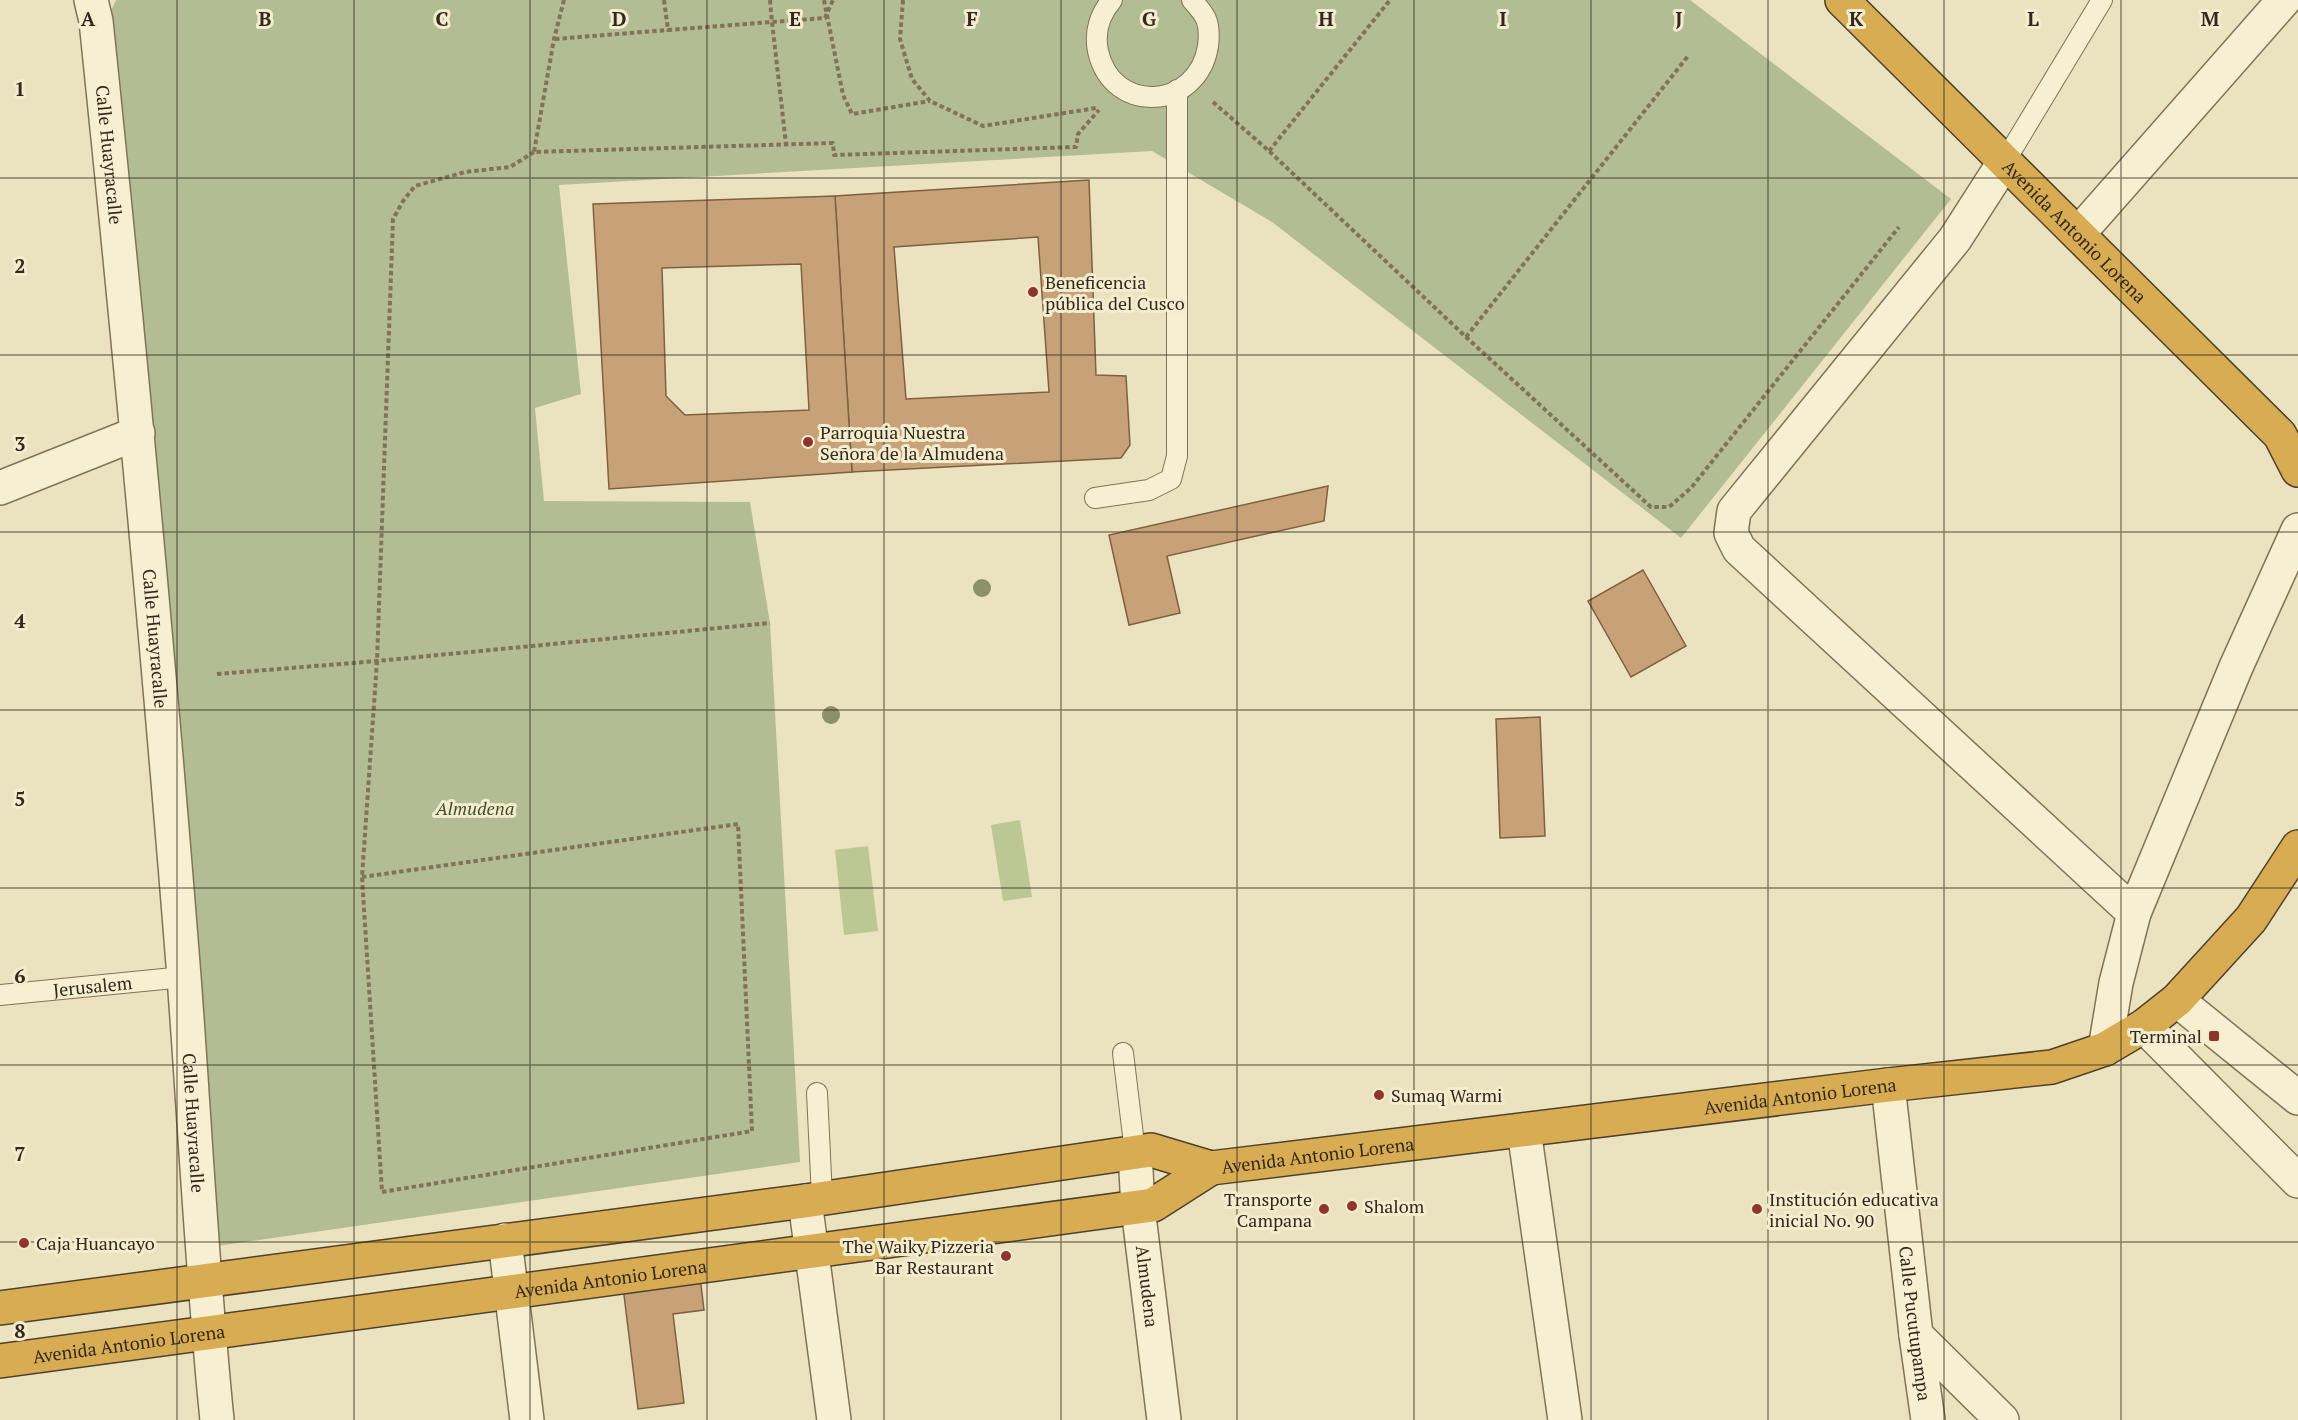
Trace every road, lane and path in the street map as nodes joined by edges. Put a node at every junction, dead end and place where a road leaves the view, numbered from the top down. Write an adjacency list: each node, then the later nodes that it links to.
1 (91, 0): 28 (street, Calle Huayracalle)
2 (564, 0): 17 (path)
3 (664, 0): 16 (path)
4 (770, 0): 15 (path)
5 (824, 0): 14 (path)
6 (833, 0): 14 (path)
7 (903, 0): 20 (path)
8 (1112, 0): 19 (lane)
9 (1192, 0): 19 (lane)
10 (1390, 0): 22 (path)
11 (1842, 0): 24 (highway, Avenida Antonio Lorena)
12 (2102, 0): 24 (lane)
13 (2284, 0): 26 (street)
14 (826, 14): 15 (path); 20 (path)
15 (771, 22): 16 (path); 21 (path)
16 (668, 30): 17 (path)
17 (554, 39): 23 (path)
18 (1688, 56): 27 (path)
19 (1184, 86): 22 (path); 31 (lane)
20 (930, 101): 21 (path)
21 (786, 144): 23 (path)
22 (1269, 151): 27 (path)
23 (534, 152): 34 (path)
24 (2005, 161): 26 (highway, Avenida Antonio Lorena); 38 (street)
25 (1899, 227): 27 (path)
26 (2078, 234): 29 (highway, Avenida Antonio Lorena)
27 (1466, 337)
28 (138, 433): 30 (street); 39 (street, Calle Huayracalle)
29 (2298, 470)
30 (0, 488)
31 (1095, 498)
32 (2298, 530): 38 (street)
33 (770, 623): 34 (path)
34 (377, 661): 35 (path); 37 (path)
35 (217, 674)
36 (2298, 847): 41 (highway, Avenida Antonio Lorena)
37 (362, 877): 37 (path)
38 (2134, 913): 43 (street)
39 (184, 977): 40 (lane, Jerusalem); 56 (street, Calle Huayracalle)
40 (0, 995)
41 (2177, 1000): 42 (highway, Avenida Antonio Lorena); 47 (street)
42 (2144, 1026): 43 (highway, Avenida Antonio Lorena); 51 (street)
43 (2105, 1049): 45 (highway, Avenida Antonio Lorena)
44 (1123, 1053): 49 (lane)
45 (1888, 1085): 48 (highway, Avenida Antonio Lorena); 60 (street, Calle Pucutupampa)
46 (817, 1093): 52 (lane)
47 (2298, 1098)
48 (1524, 1130): 50 (highway, Avenida Antonio Lorena); 66 (street)
49 (1135, 1152): 50 (highway, Avenida Antonio Lorena); 52 (highway, Avenida Antonio Lorena); 53 (street, Almudena)
50 (1211, 1168): 53 (highway, Avenida Antonio Lorena)
51 (2298, 1181)
52 (814, 1199): 54 (highway, Avenida Antonio Lorena); 55 (street)
53 (1138, 1208): 55 (highway, Avenida Antonio Lorena); 65 (street, Almudena)
54 (505, 1240): 56 (highway, Avenida Antonio Lorena); 57 (street)
55 (812, 1252): 57 (highway, Avenida Antonio Lorena); 64 (street)
56 (204, 1280): 58 (highway, Avenida Antonio Lorena); 59 (street, Calle Huayracalle)
57 (512, 1292): 59 (highway, Avenida Antonio Lorena); 63 (street)
58 (0, 1308)
59 (208, 1333): 61 (highway, Avenida Antonio Lorena); 62 (street, Calle Huayracalle)
60 (1916, 1335): 67 (street, Calle Pucutupampa); 68 (street)
61 (0, 1361)
62 (218, 1420)
63 (527, 1420)
64 (834, 1420)
65 (1164, 1420)
66 (1565, 1420)
67 (1928, 1420)
68 (2002, 1420)

